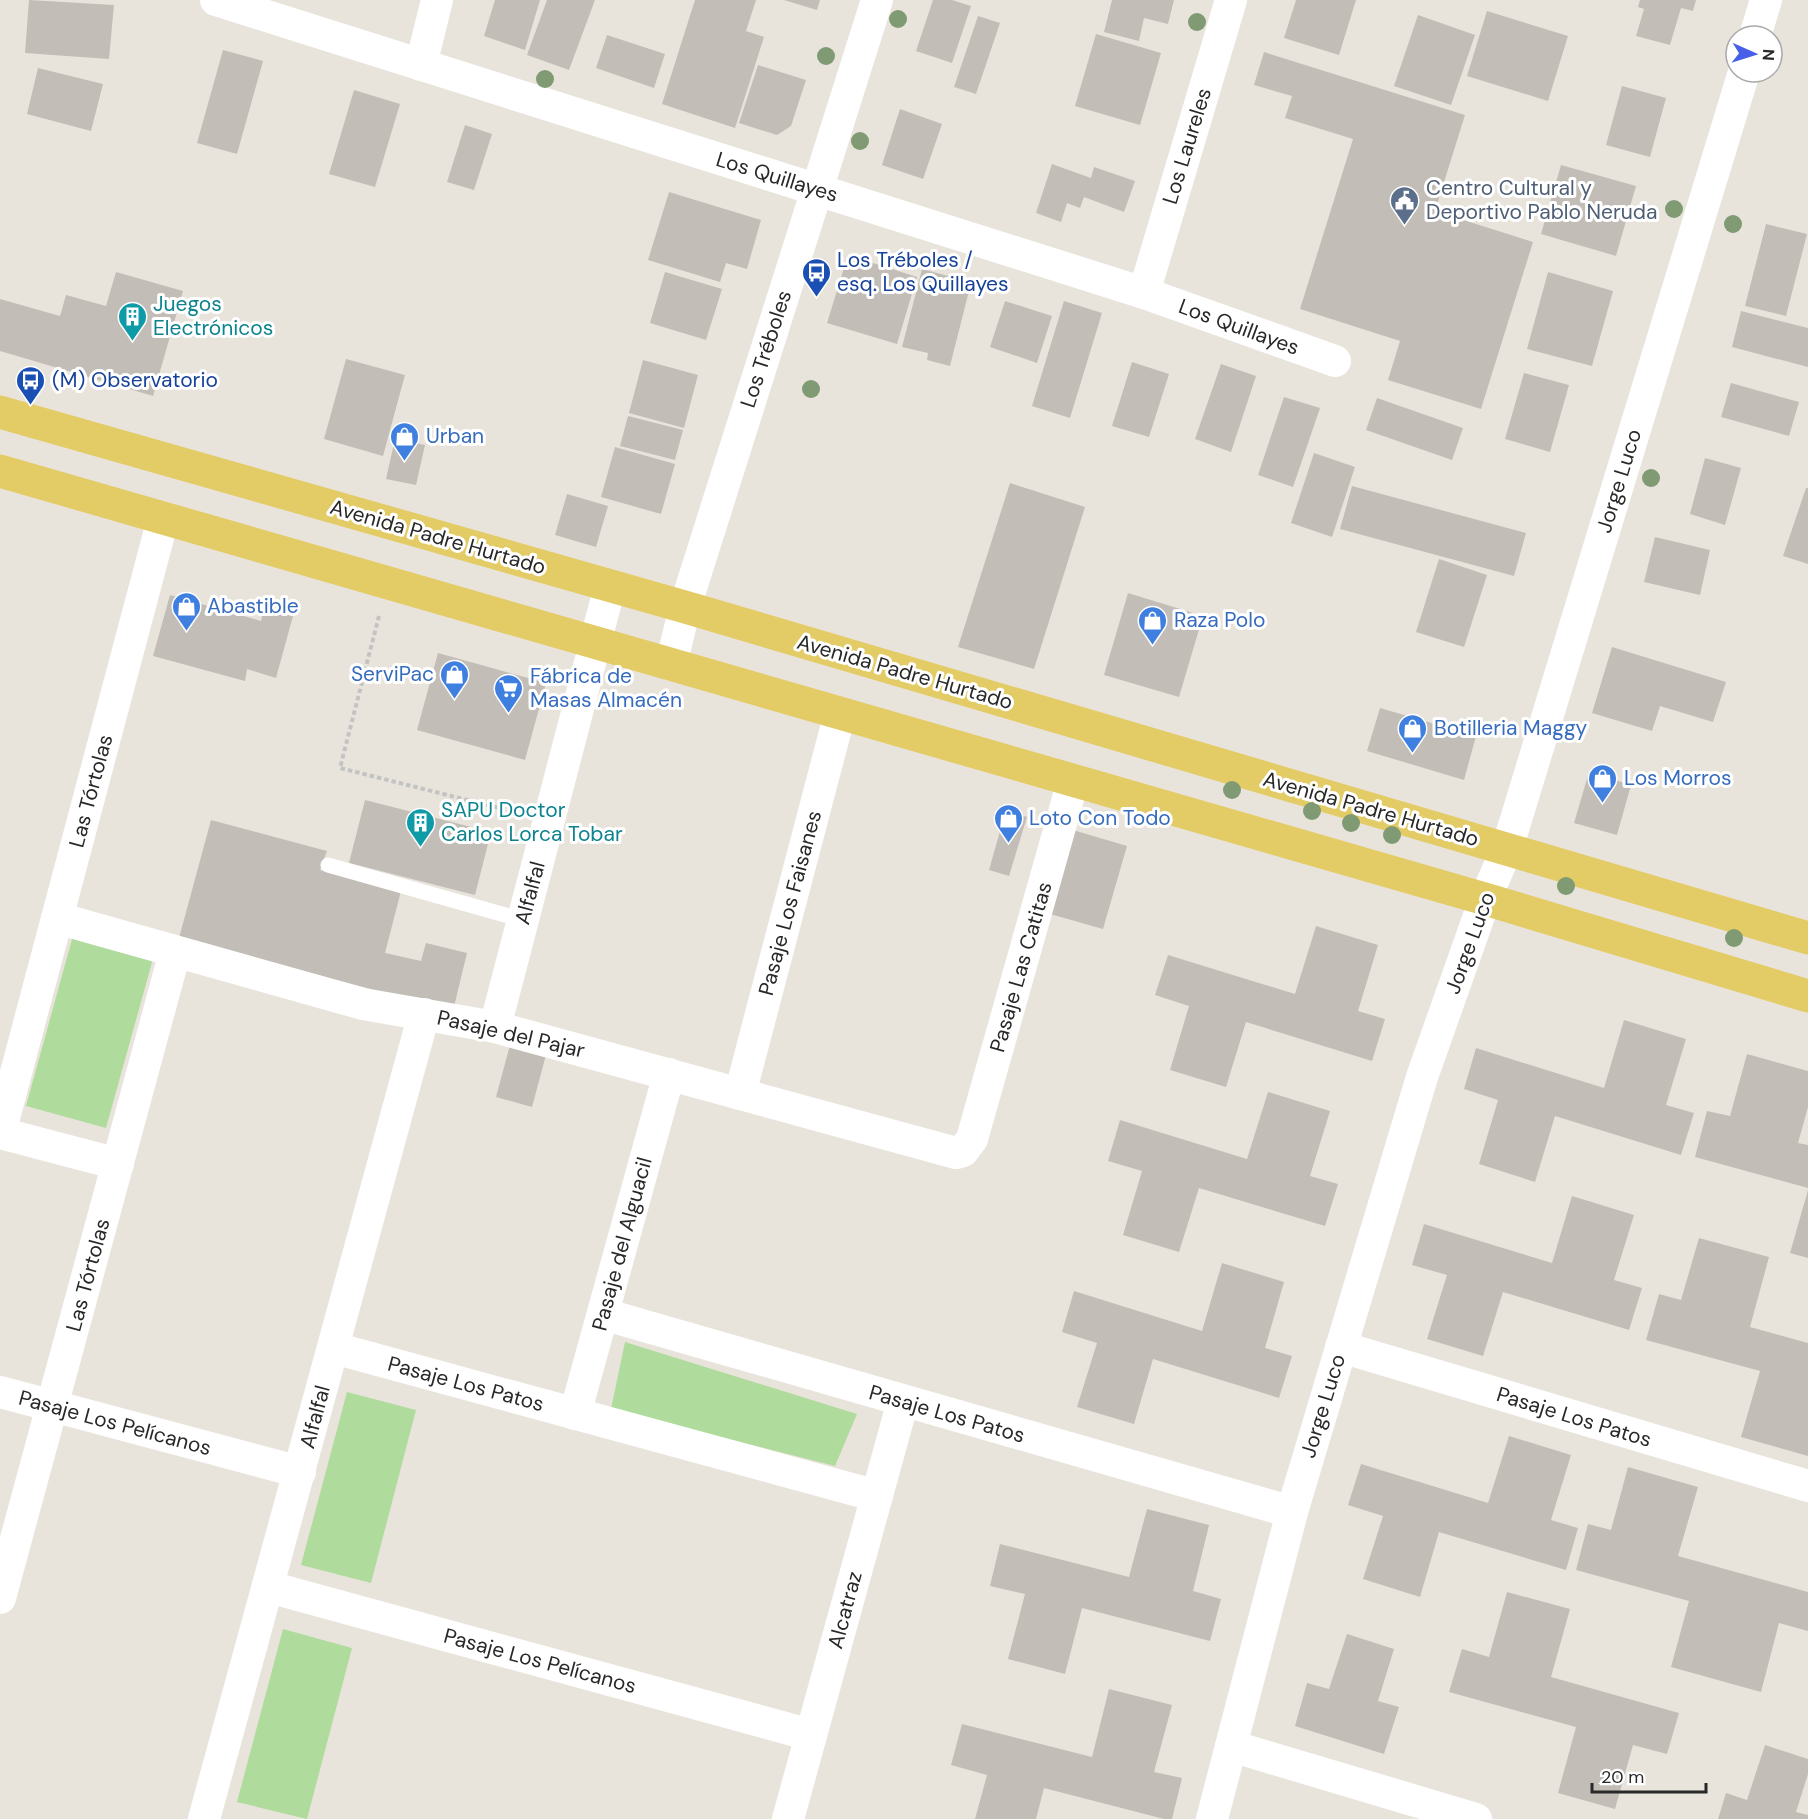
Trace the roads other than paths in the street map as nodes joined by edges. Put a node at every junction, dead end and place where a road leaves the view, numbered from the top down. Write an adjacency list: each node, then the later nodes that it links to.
1 (216, 0): 7 (street, Los Quillayes)
2 (436, 0): 7 (street)
3 (877, 0): 9 (street, Los Tréboles)
4 (1231, 0): 10 (street, Los Laureles)
5 (1766, 0): 6 (street)
6 (1759, 24)
7 (421, 65): 9 (street, Los Quillayes)
8 (1740, 84): 21 (street, Jorge Luco)
9 (817, 189): 10 (street, Los Quillayes); 16 (street, Los Tréboles)
10 (1144, 293): 11 (street, Los Quillayes)
11 (1335, 361)
12 (0, 412): 15 (main road, Avenida Padre Hurtado)
13 (0, 471): 14 (main road)
14 (163, 519): 17 (main road); 24 (street, Las Tórtolas)
15 (610, 586): 16 (main road, Avenida Padre Hurtado); 17 (street, Alfalfal)
16 (685, 607): 18 (street, Los Tréboles); 21 (main road, Avenida Padre Hurtado)
17 (596, 642): 18 (main road); 25 (street, Alfalfal)
18 (671, 665): 19 (main road)
19 (840, 713): 20 (main road); 32 (street, Pasaje Los Faisanes)
20 (1073, 781): 23 (main road); 34 (street, Pasaje Las Catitas)
21 (1507, 849): 23 (street, Jorge Luco); 26 (main road, Avenida Padre Hurtado)
22 (328, 865): 25 (lane)
23 (1485, 899): 28 (main road); 37 (street, Jorge Luco)
24 (57, 918): 27 (street, Pasaje del Pajar); 33 (street, Las Tórtolas)
25 (523, 920): 30 (street, Alfalfal)
26 (1808, 938)
27 (175, 952): 29 (street, Pasaje del Pajar); 35 (street, Las Tórtolas)
28 (1808, 996)
29 (424, 1014): 30 (street, Pasaje del Pajar); 38 (street, Alfalfal)
30 (495, 1027): 31 (street, Pasaje del Pajar)
31 (669, 1074): 32 (street, Pasaje del Pajar); 36 (street, Pasaje del Alguacil)
32 (740, 1094): 34 (street, Pasaje del Pajar)
33 (0, 1133): 35 (street)
34 (963, 1151)
35 (118, 1164): 41 (street, Las Tórtolas)
36 (603, 1314): 40 (street, Pasaje Los Patos); 42 (street, Pasaje del Alguacil)
37 (1341, 1347): 44 (street, Pasaje Los Patos); 46 (street, Jorge Luco)
38 (334, 1348): 42 (street, Pasaje Los Patos); 43 (street, Alfalfal)
39 (0, 1392): 41 (street, Pasaje Los Pelícanos)
40 (903, 1401): 45 (street, Alcatraz); 46 (street, Pasaje Los Patos)
41 (52, 1406): 43 (street, Pasaje Los Pelícanos); 48 (street, Las Tórtolas)
42 (575, 1414): 45 (street, Pasaje Los Patos)
43 (300, 1473): 47 (street, Alfalfal)
44 (1808, 1486)
45 (877, 1496): 49 (street, Alcatraz)
46 (1292, 1512): 50 (street, Jorge Luco)
47 (268, 1587): 49 (street, Pasaje Los Pelícanos); 51 (street, Alfalfal)
48 (0, 1598)
49 (811, 1735): 52 (street, Alcatraz)
50 (1231, 1746): 53 (street, Jorge Luco); 54 (street)
51 (204, 1819)
52 (788, 1819)
53 (1212, 1819)
54 (1476, 1819)

